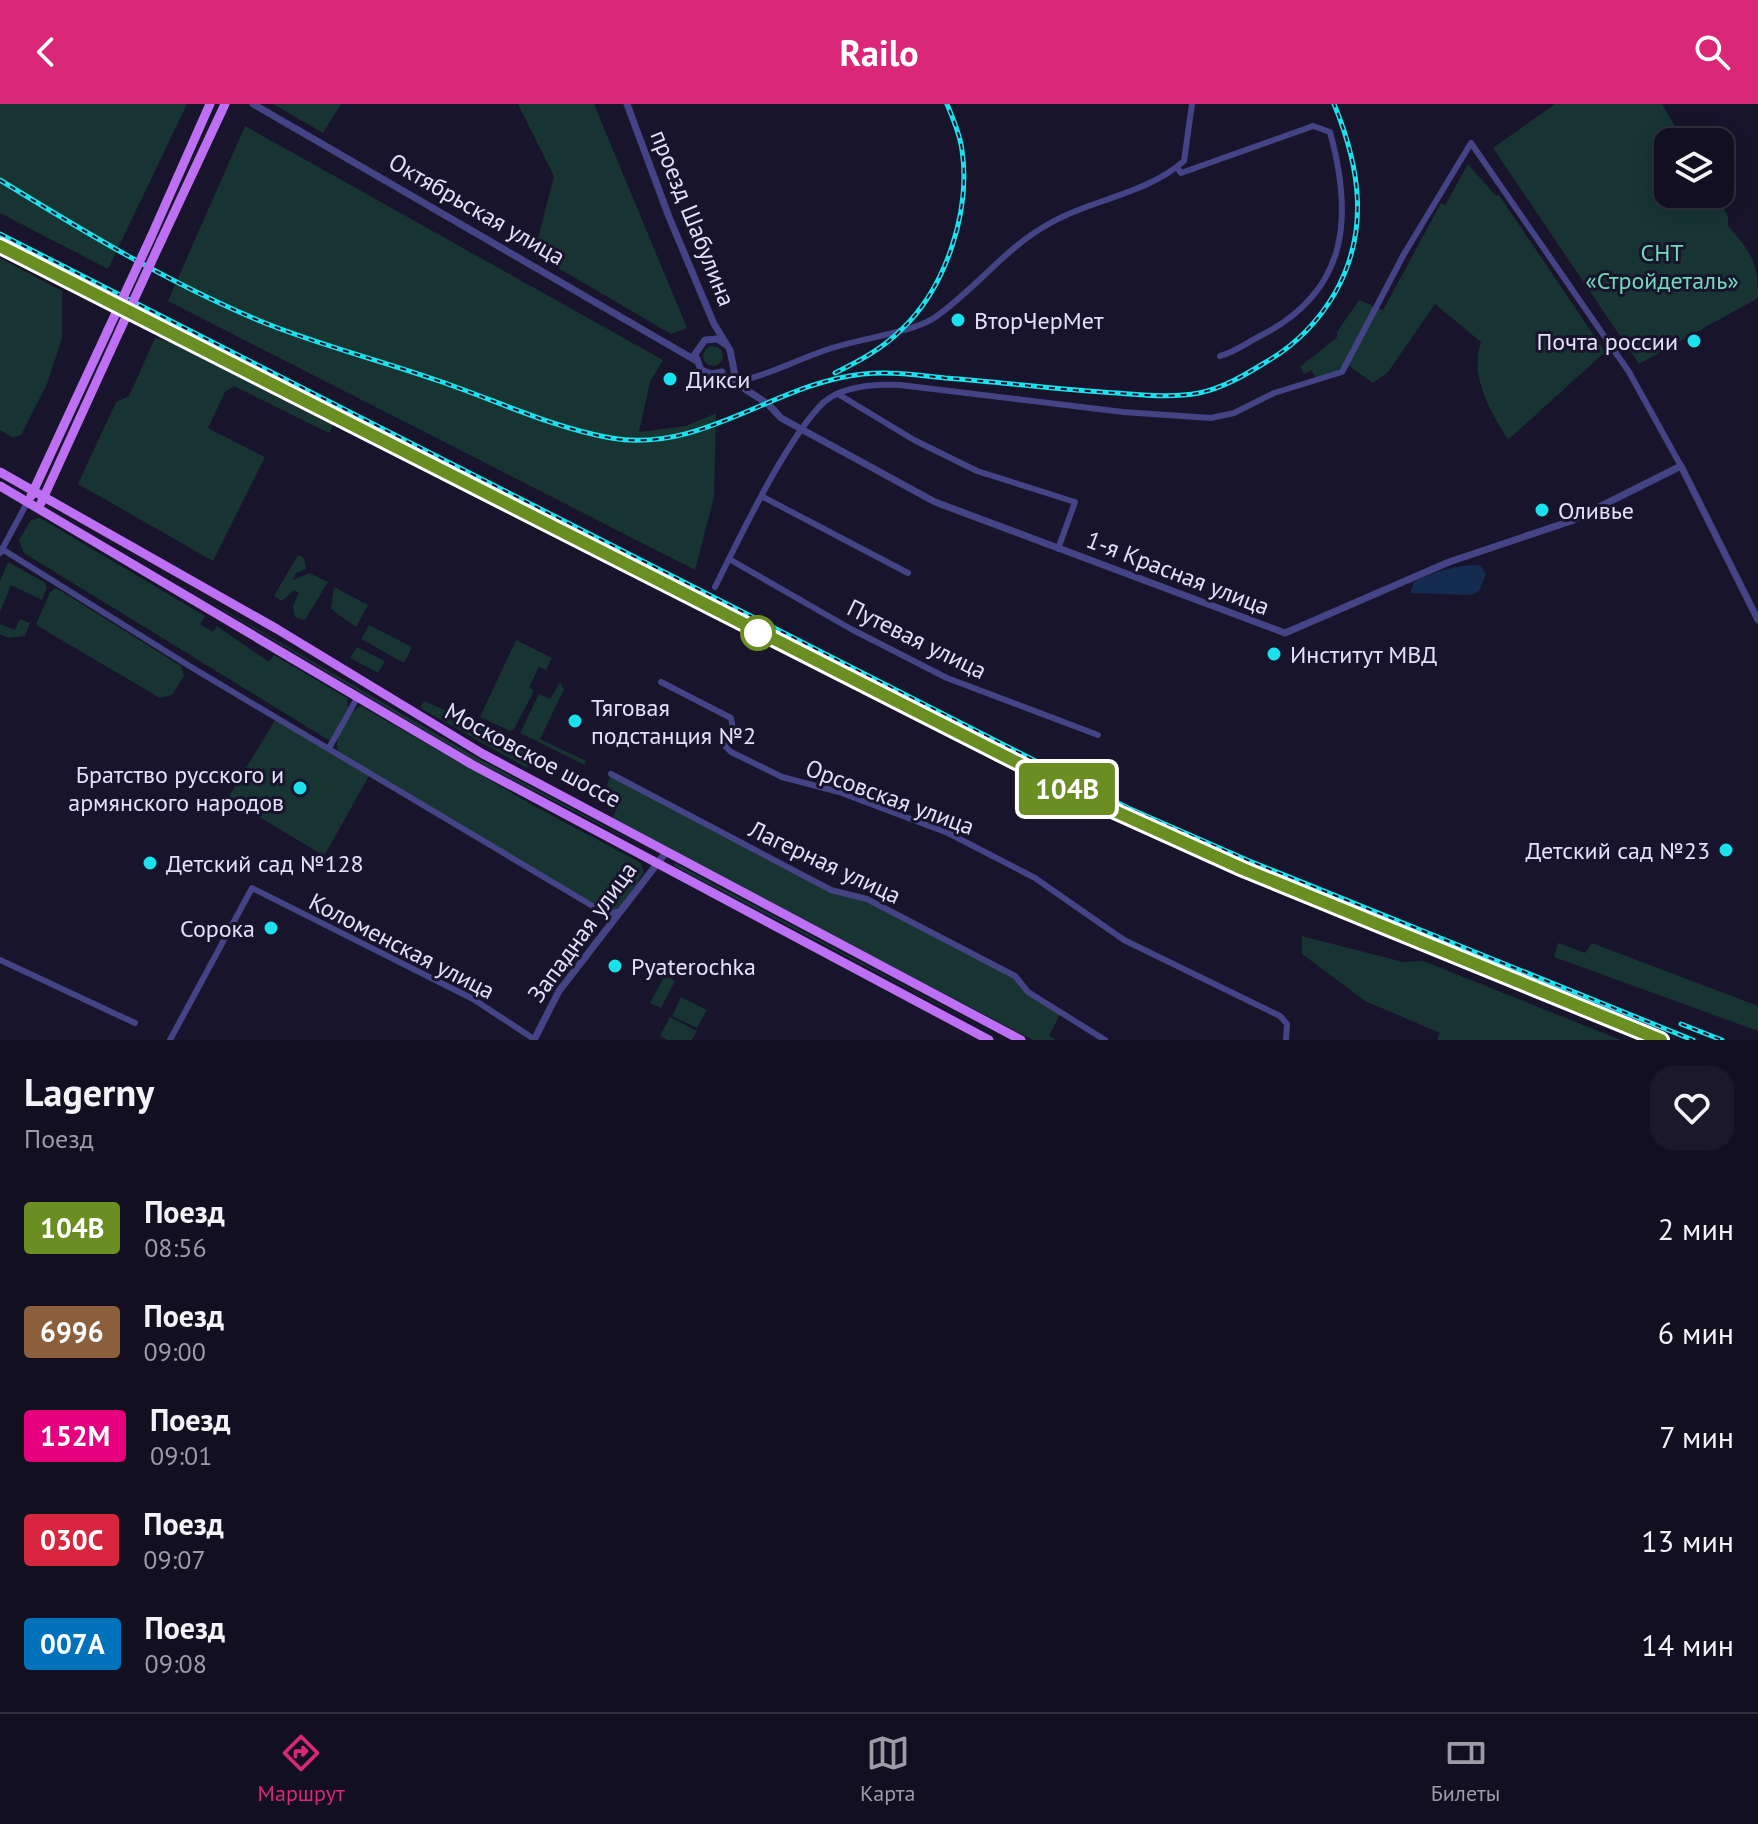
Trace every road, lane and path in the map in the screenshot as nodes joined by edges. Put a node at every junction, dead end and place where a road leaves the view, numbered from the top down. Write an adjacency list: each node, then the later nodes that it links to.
1 (210, 104): 7 (main road)
2 (225, 104): 7 (main road)
3 (253, 104): 12 (street, Октябрьская улица)
4 (627, 104): 8 (street, проезд Шабулина)
5 (1192, 104): 6 (street)
6 (1177, 167): 13 (street); 17 (street)
7 (156, 239): 23 (main road, bridge); 25 (main road, bridge)
8 (714, 324): 9 (street); 10 (street, проезд Шабулина)
9 (711, 339): 10 (street, проезд Шабулина); 11 (street, проезд Шабулина)
10 (727, 345): 15 (street, проезд Шабулина)
11 (697, 348): 12 (street); 14 (street)
12 (679, 350): 14 (street, Октябрьская улица)
13 (1220, 356)
14 (695, 360): 16 (street)
15 (730, 362): 16 (street); 17 (street, проезд Шабулина)
16 (720, 373): 17 (street, 1-я Красная улица)
17 (737, 382): 19 (street, 1-я Красная улица)
18 (838, 394): 19 (street); 20 (street); 29 (street)
19 (802, 430): 24 (street); 29 (street, 1-я Красная улица)
20 (1681, 466): 29 (street, 1-я Красная улица); 34 (street)
21 (0, 472): 23 (main road, Московское шоссе)
22 (0, 486): 26 (main road, Московское шоссе)
23 (33, 492): 25 (main road, Московское шоссе); 26 (main road)
24 (763, 497): 31 (street); 32 (street)
25 (44, 498): 27 (main road); 40 (main road, Московское шоссе)
26 (27, 503): 27 (main road, Московское шоссе); 28 (street)
27 (38, 509): 28 (street); 36 (main road, Московское шоссе)
28 (19, 516): 30 (street)
29 (1058, 549)
30 (1, 551): 38 (street)
31 (729, 559): 33 (street); 37 (street, Путевая улица)
32 (908, 573)
33 (715, 587)
34 (1758, 620)
35 (661, 682): 50 (street, Орсовская улица)
36 (357, 698): 38 (street); 41 (main road, Московское шоссе)
37 (1098, 735)
38 (329, 748): 42 (street)
39 (611, 774): 49 (street, Лагерная улица)
40 (667, 851): 41 (street, Западная улица); 48 (main road, Московское шоссе)
41 (657, 864): 42 (street, Западная улица); 47 (main road, Московское шоссе)
42 (622, 910): 45 (street, Западная улица)
43 (0, 960): 44 (street)
44 (135, 1023)
45 (534, 1039): 46 (street, Коломенская улица)
46 (170, 1040)
47 (989, 1040)
48 (1021, 1040)
49 (1105, 1040)
50 (1286, 1040)

